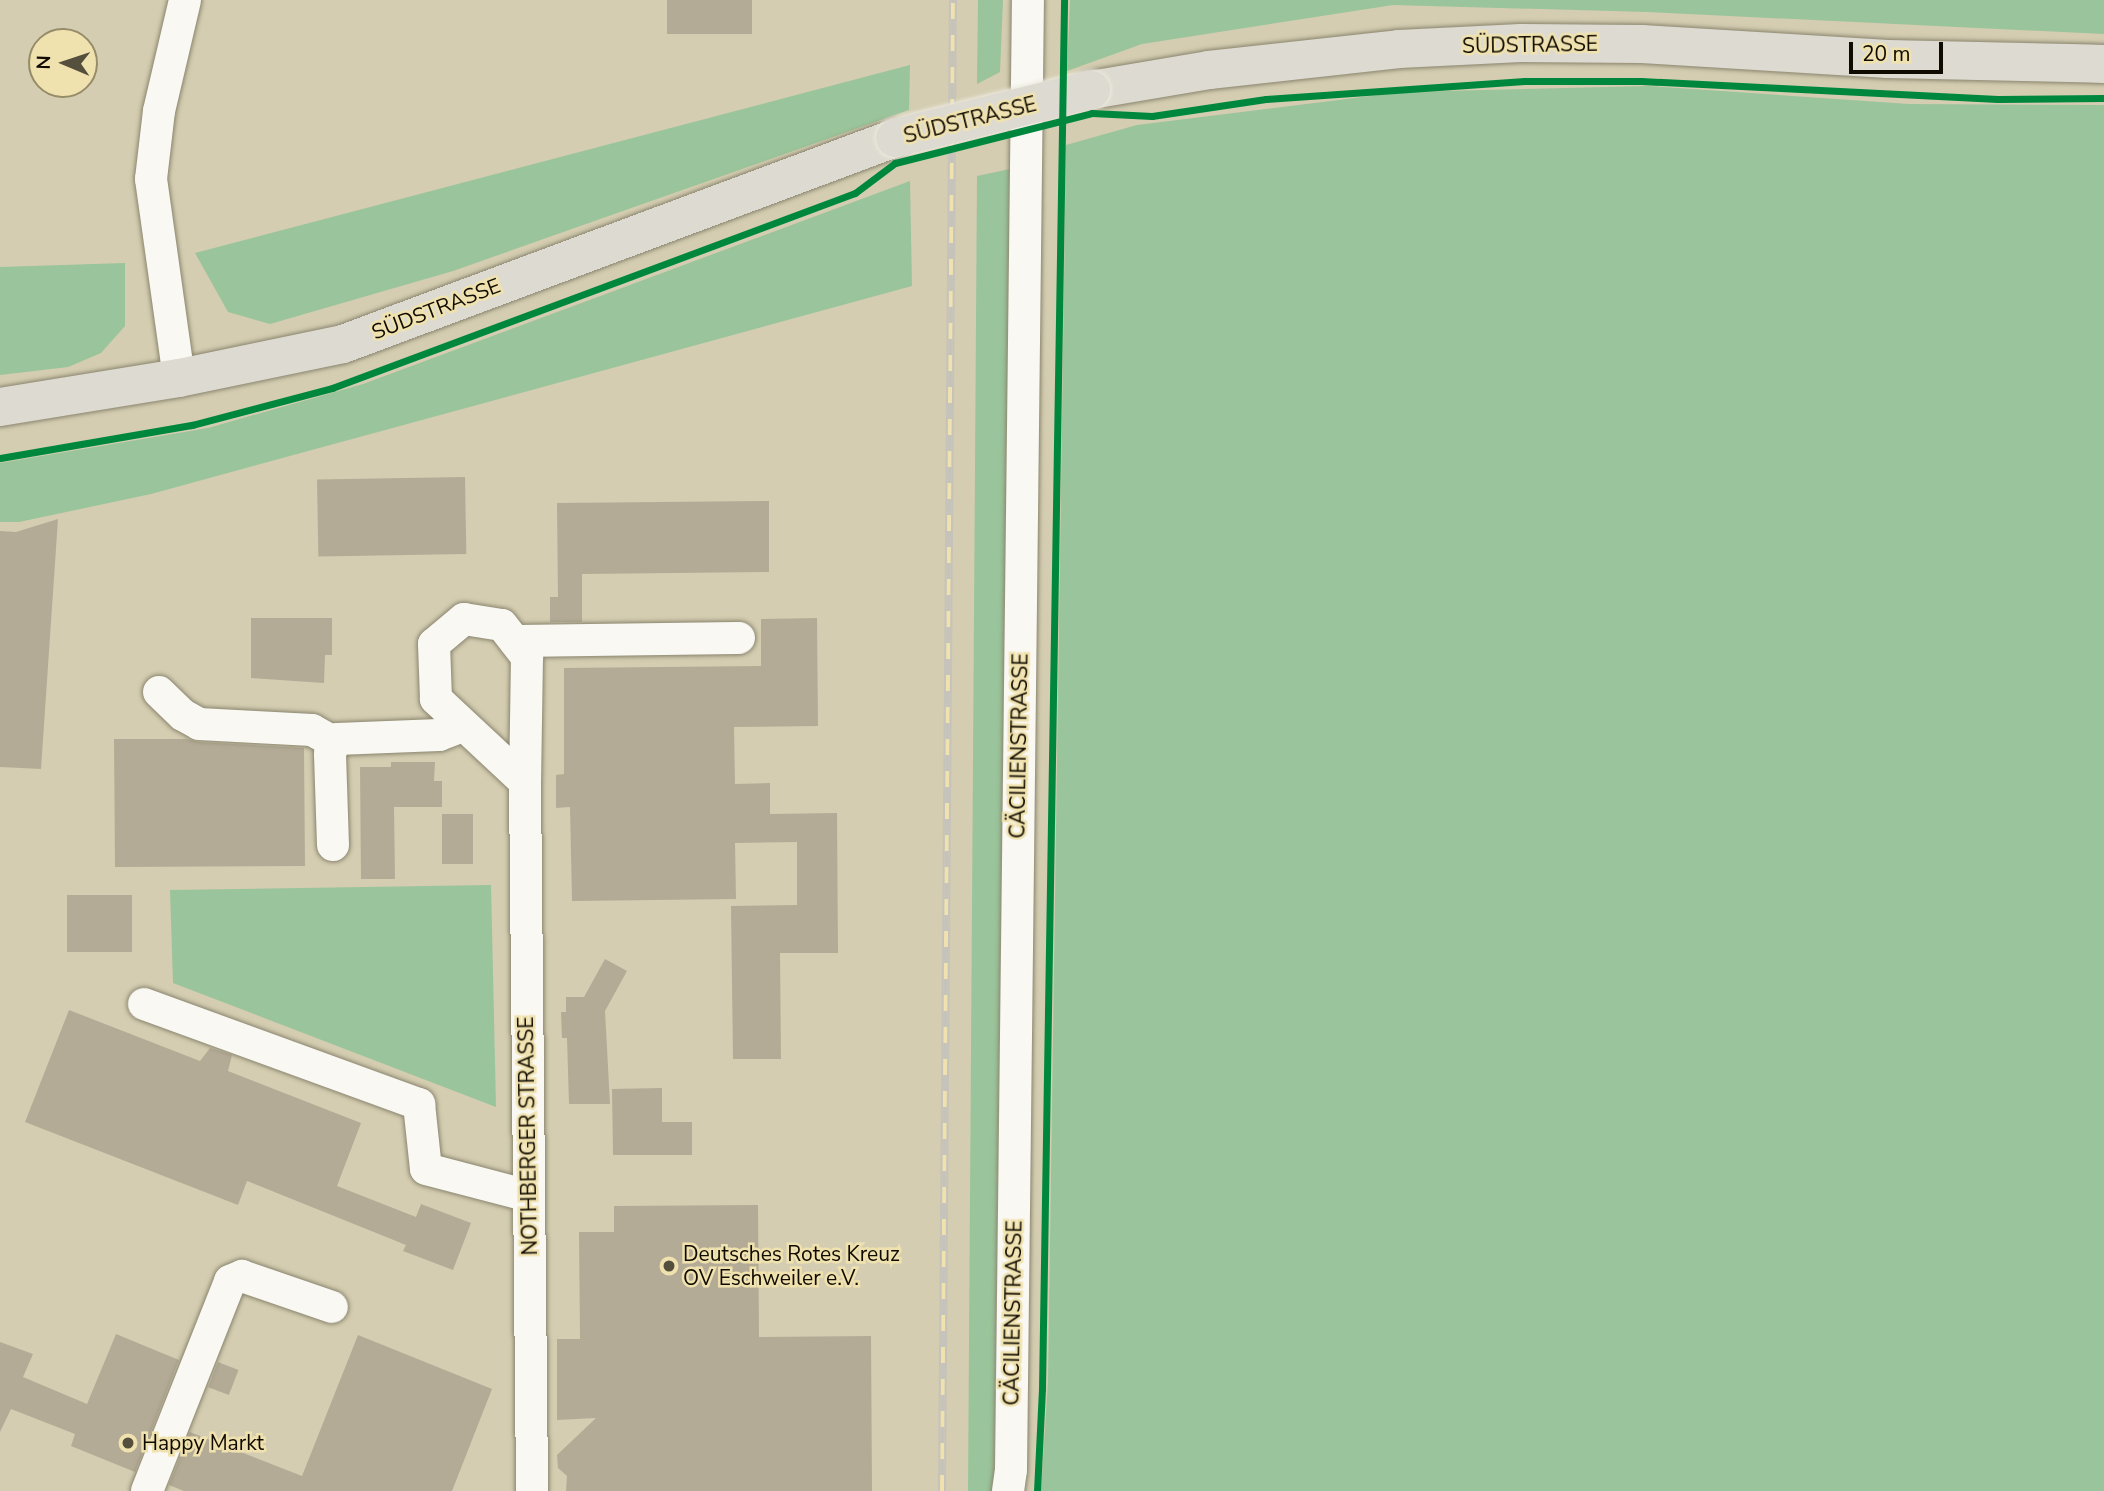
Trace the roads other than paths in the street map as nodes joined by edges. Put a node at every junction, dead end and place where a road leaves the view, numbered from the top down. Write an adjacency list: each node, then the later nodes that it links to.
1 (185, 0): 4 (street)
2 (1028, 0): 18 (street, CÄCILIENSTRASSE)
3 (2104, 64): 4 (main road, SÜDSTRASSE, bridge)
4 (179, 378): 5 (main road, SÜDSTRASSE)
5 (0, 407)
6 (739, 638): 7 (street)
7 (515, 641): 9 (street); 11 (street, NOTHBERGER STRASSE)
8 (159, 692): 10 (street)
9 (462, 726): 10 (street); 11 (street)
10 (334, 742): 12 (street)
11 (525, 782): 14 (street, NOTHBERGER STRASSE)
12 (332, 845)
13 (144, 1004): 14 (street)
14 (529, 1196): 17 (street, NOTHBERGER STRASSE)
15 (332, 1307): 16 (street)
16 (147, 1491)
17 (532, 1491)
18 (1008, 1491)

